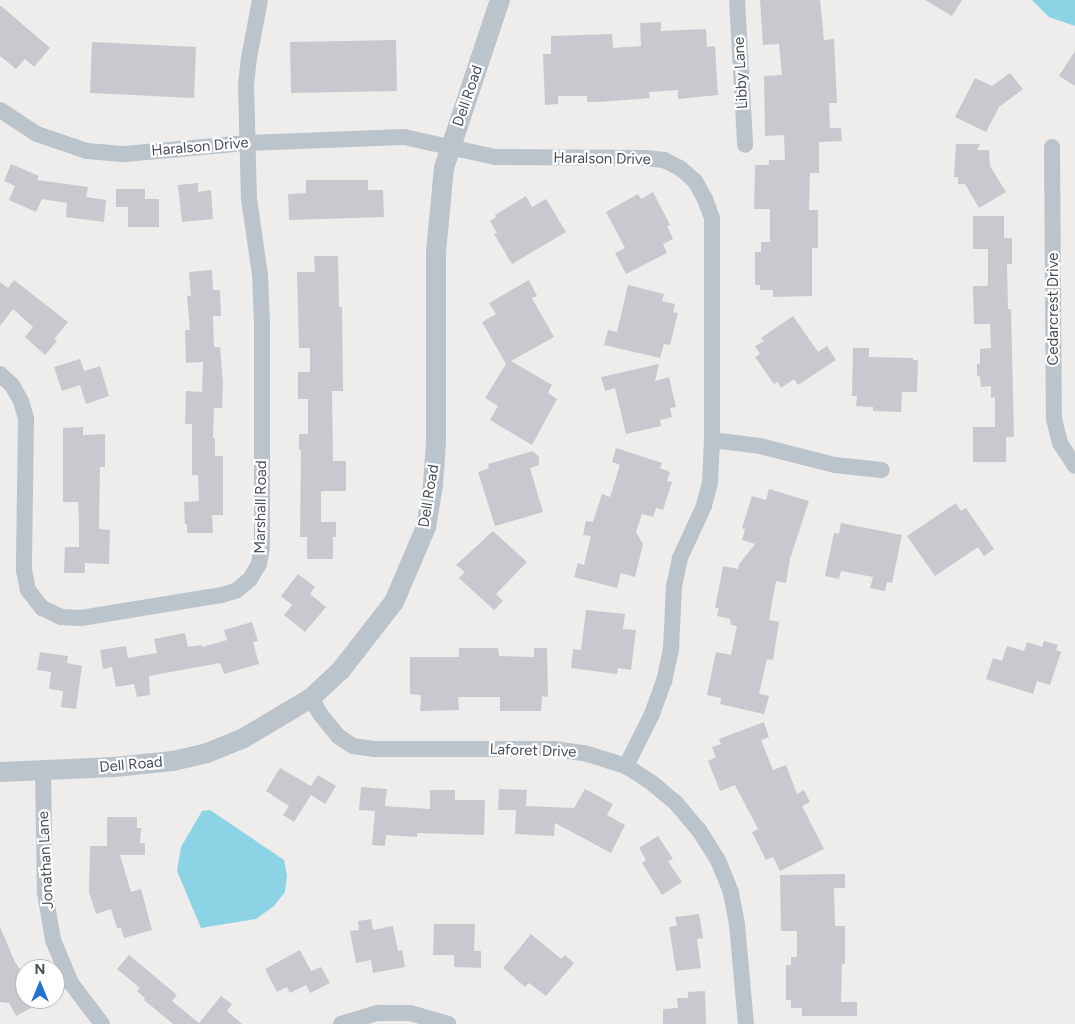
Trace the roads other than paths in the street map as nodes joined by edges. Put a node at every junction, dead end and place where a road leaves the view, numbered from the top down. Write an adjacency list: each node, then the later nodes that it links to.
1 (260, 0): 5 (street, Marshall Road)
2 (500, 0): 8 (street, Dell Road)
3 (736, 0): 6 (street, Libby Lane)
4 (1, 114): 5 (street, Haralson Drive)
5 (247, 143): 8 (street, Haralson Drive); 9 (street, Marshall Road)
6 (745, 145)
7 (1052, 147): 11 (street, Cedarcrest Drive)
8 (450, 148): 10 (street, Haralson Drive); 13 (street, Dell Road)
9 (0, 374)
10 (712, 440): 12 (street); 14 (street, Haralson Drive)
11 (1075, 466)
12 (882, 470)
13 (311, 698): 14 (street, Laforet Drive); 15 (street, Dell Road)
14 (626, 766): 20 (street, Laforet Drive)
15 (43, 771): 16 (street, Dell Road); 17 (street, Jonathan Lane)
16 (0, 772)
17 (102, 1024)
18 (341, 1024): 19 (street)
19 (448, 1024)
20 (746, 1024)

